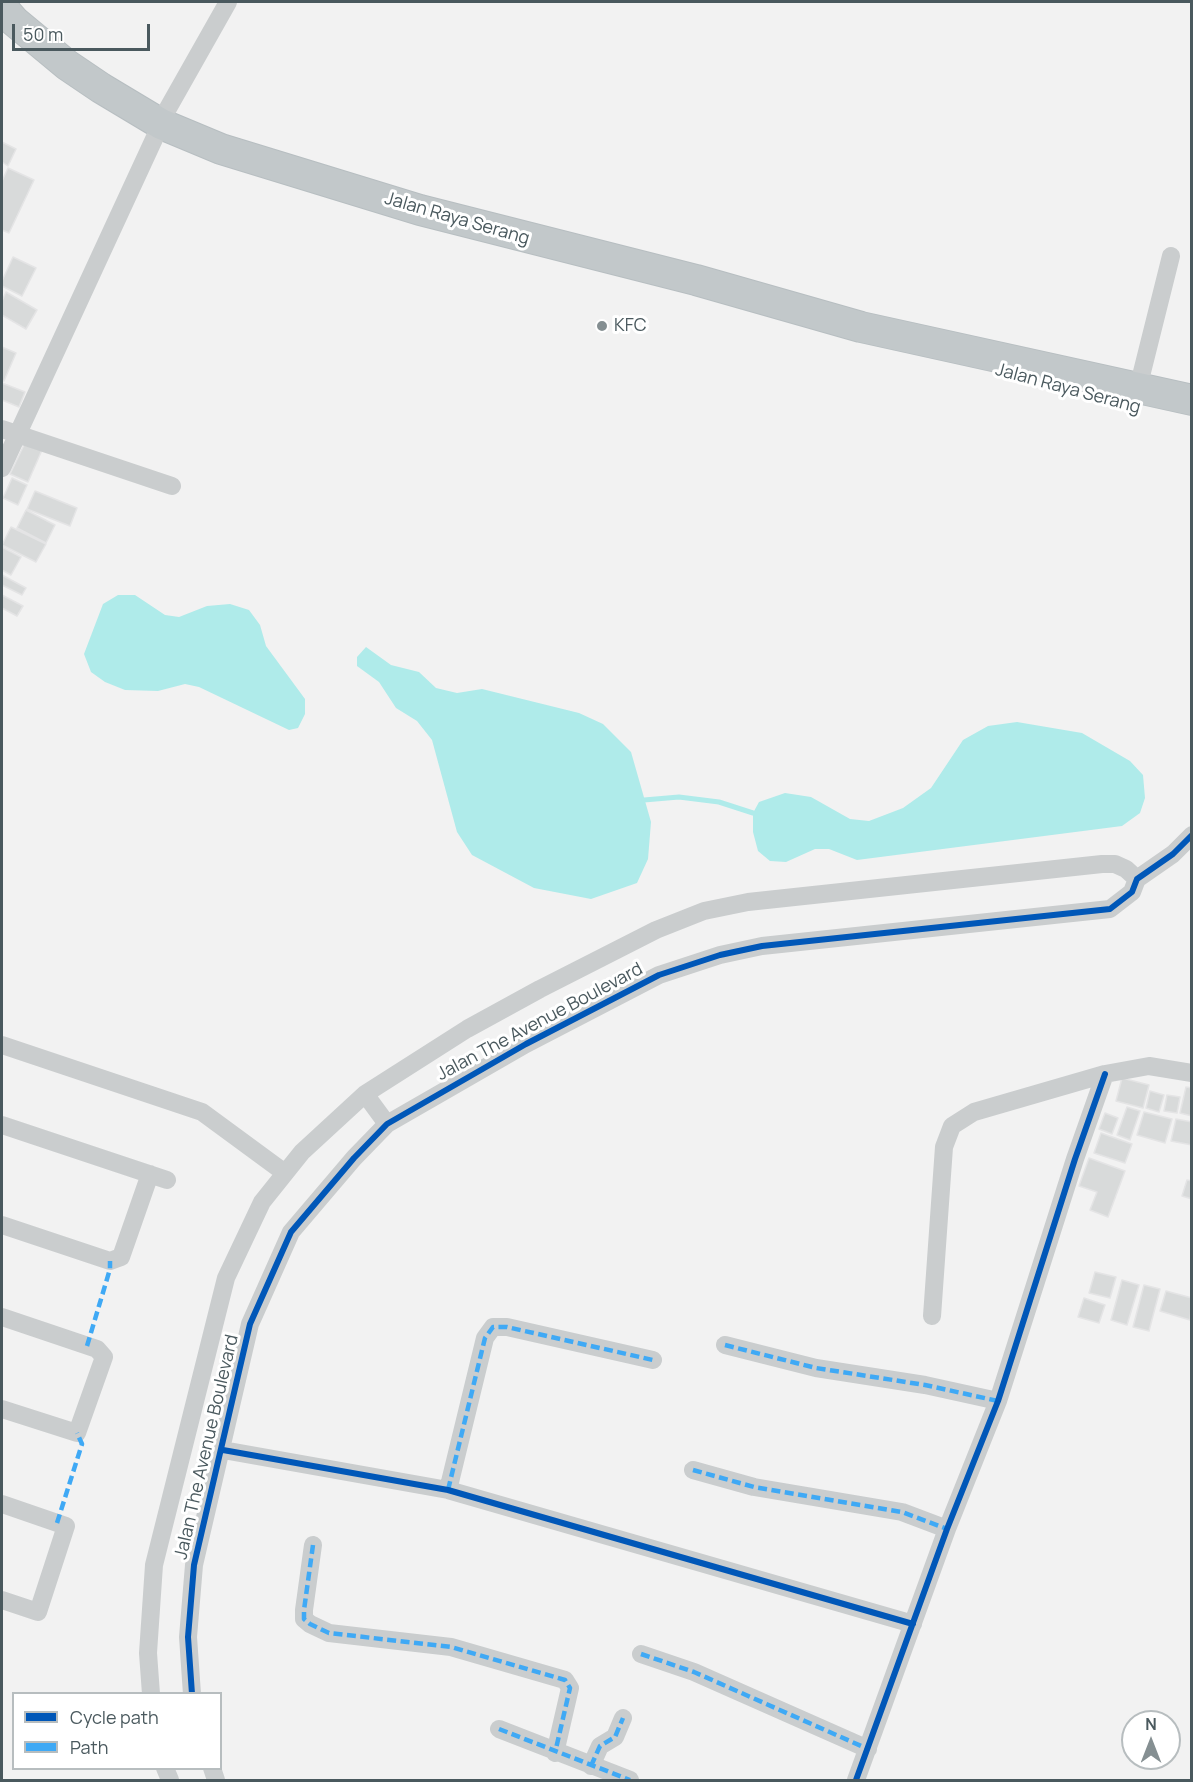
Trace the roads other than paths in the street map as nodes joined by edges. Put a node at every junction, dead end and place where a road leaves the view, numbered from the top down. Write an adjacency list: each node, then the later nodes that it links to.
1 (228, 2): 3 (street)
2 (8, 14): 3 (highway, Jalan Raya Serang)
3 (164, 117): 5 (highway, Jalan Raya Serang); 9 (street)
4 (1172, 256): 6 (street)
5 (949, 348): 6 (highway, Jalan Raya Serang); 8 (highway, Jalan Raya Serang)
6 (1138, 388): 7 (highway, Jalan Raya Serang)
7 (1191, 400)
8 (1191, 420)
9 (9, 432): 10 (street); 11 (street)
10 (2, 468)
11 (172, 486)
12 (1191, 835): 13 (street, Jalan The Avenue Boulevard)
13 (1137, 879): 17 (street, Jalan The Avenue Boulevard); 18 (street, Jalan The Avenue Boulevard)
14 (2, 1045): 20 (street)
15 (1191, 1073): 16 (street)
16 (1105, 1074): 22 (street); 26 (street)
17 (365, 1094): 18 (street); 20 (street, Jalan The Avenue Boulevard)
18 (387, 1124): 28 (street, Jalan The Avenue Boulevard)
19 (2, 1125): 21 (street)
20 (285, 1173): 39 (street, Jalan The Avenue Boulevard)
21 (2, 1225)
22 (932, 1316)
23 (2, 1317): 27 (street)
24 (724, 1345): 26 (street)
25 (654, 1360): 30 (street)
26 (998, 1401): 32 (street)
27 (2, 1409)
28 (223, 1450): 30 (street); 40 (street, Jalan The Avenue Boulevard)
29 (693, 1470): 32 (street)
30 (448, 1490): 37 (street)
31 (2, 1504): 35 (street)
32 (947, 1529): 37 (street)
33 (313, 1545): 44 (street)
34 (2, 1600): 35 (street)
35 (22, 1607): 36 (street)
36 (2, 1615)
37 (913, 1624): 43 (street)
38 (641, 1654): 43 (street)
39 (151, 1692)
40 (192, 1692)
41 (623, 1718): 45 (street)
42 (499, 1729): 44 (street)
43 (868, 1749): 47 (street)
44 (555, 1753): 45 (street)
45 (597, 1772): 46 (street)
46 (630, 1780)
47 (856, 1780)

